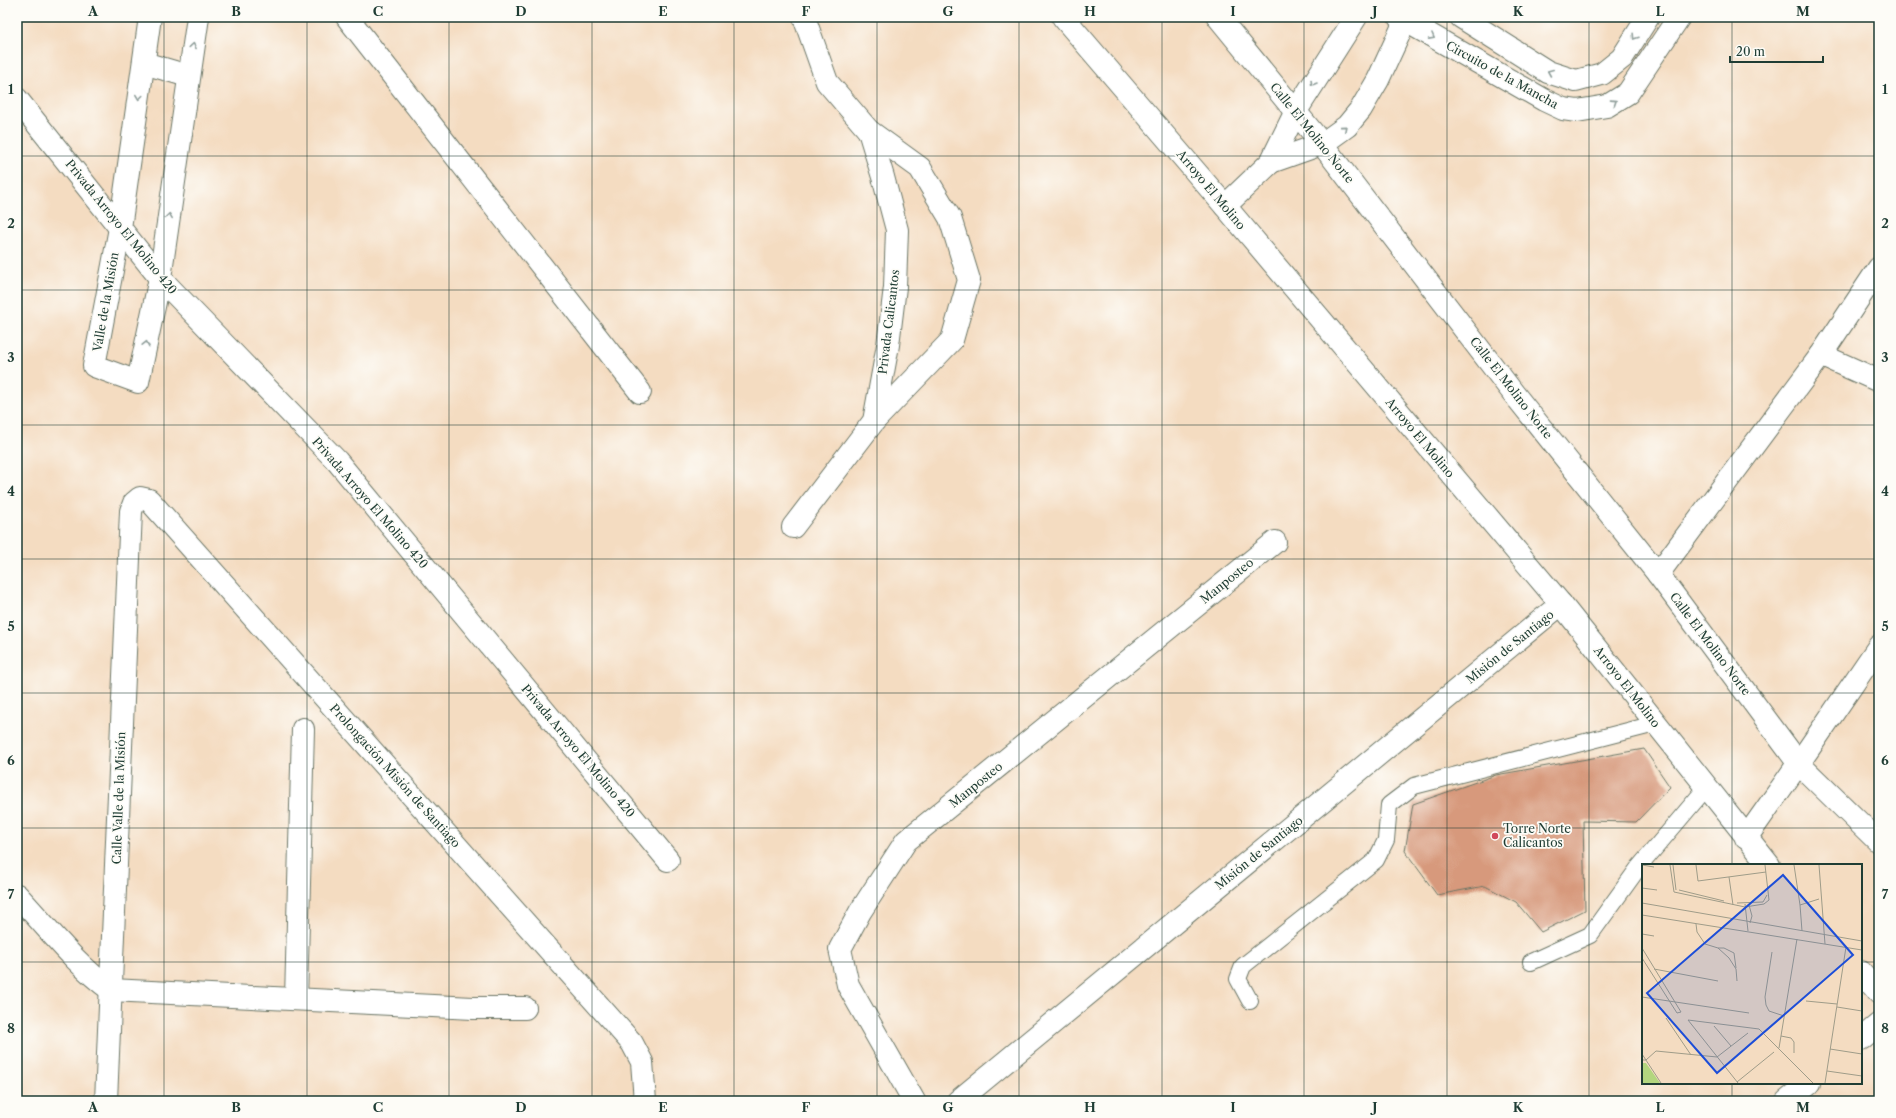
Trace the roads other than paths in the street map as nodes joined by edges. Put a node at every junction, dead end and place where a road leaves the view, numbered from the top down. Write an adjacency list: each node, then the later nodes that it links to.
1 (150, 17): 12 (street, Valle de la Misión)
2 (198, 17): 13 (street, Valle de la Misión, one-way to 2)
3 (347, 17): 27 (street)
4 (804, 17): 18 (street, Privada Calicantos)
5 (1063, 17): 21 (street, Arroyo El Molino)
6 (1218, 17): 16 (street, Calle El Molino Norte)
7 (1356, 17): 16 (street, Circuito de la Mancha, one-way to 16)
8 (1461, 17): 14 (street, Circuito de la Mancha, one-way to 8)
9 (1648, 17): 14 (street, one-way to 14)
10 (1679, 17): 17 (street, Circuito de la Mancha, one-way to 10)
11 (1404, 19): 17 (street, Circuito de la Mancha, one-way to 17); 19 (street, Circuito de la Mancha, one-way to 11)
12 (144, 63): 13 (street); 22 (street, Valle de la Misión, one-way to 22)
13 (188, 76): 24 (street, Valle de la Misión, one-way to 13)
14 (1576, 81): 17 (street)
15 (17, 98): 22 (street, Privada Arroyo El Molino 420)
16 (1296, 111): 19 (street, Calle El Molino Norte); 20 (street, Circuito de la Mancha)
17 (1577, 111)
18 (869, 131): 28 (street, Privada Calicantos); 28 (street)
19 (1322, 144): 20 (street, Circuito de la Mancha); 32 (street, Calle El Molino Norte)
20 (1272, 162): 21 (street, Circuito de la Mancha)
21 (1225, 206): 33 (street, Arroyo El Molino)
22 (120, 228): 24 (street, Privada Arroyo El Molino 420); 24 (street, Valle de la Misión, one-way to 24)
23 (1879, 268): 25 (street)
24 (160, 278): 41 (street, Privada Arroyo El Molino 420)
25 (1821, 355): 26 (street); 32 (street)
26 (1879, 381)
27 (640, 392)
28 (874, 421): 30 (street, Privada Calicantos)
29 (140, 498): 46 (street, Calle Valle de la Misión); 55 (street, Prolongación Misión de Santiago)
30 (793, 527)
31 (1275, 542): 56 (street, Manposteo)
32 (1658, 574): 37 (street, Calle El Molino Norte)
33 (1561, 604): 35 (street, Arroyo El Molino); 57 (street, Misión de Santiago)
34 (1879, 646): 37 (street)
35 (1655, 724): 38 (street, Arroyo El Molino); 49 (lane)
36 (303, 729): 48 (street)
37 (1799, 764): 39 (street); 40 (street, Calle El Molino Norte)
38 (1706, 788): 39 (street, Arroyo El Molino); 44 (lane)
39 (1746, 838): 42 (street, Arroyo El Molino)
40 (1879, 842)
41 (668, 860)
42 (1768, 864)
43 (17, 895): 46 (street)
44 (1531, 962)
45 (1862, 973): 47 (street)
46 (111, 990): 48 (street); 54 (street, Calle Valle de la Misión)
47 (1879, 994)
48 (296, 999): 50 (street)
49 (1250, 1001)
50 (525, 1008)
51 (1879, 1024): 52 (street)
52 (1862, 1038)
53 (1808, 1084): 58 (street)
54 (106, 1101)
55 (644, 1101)
56 (914, 1101)
57 (958, 1101)
58 (1787, 1101)

